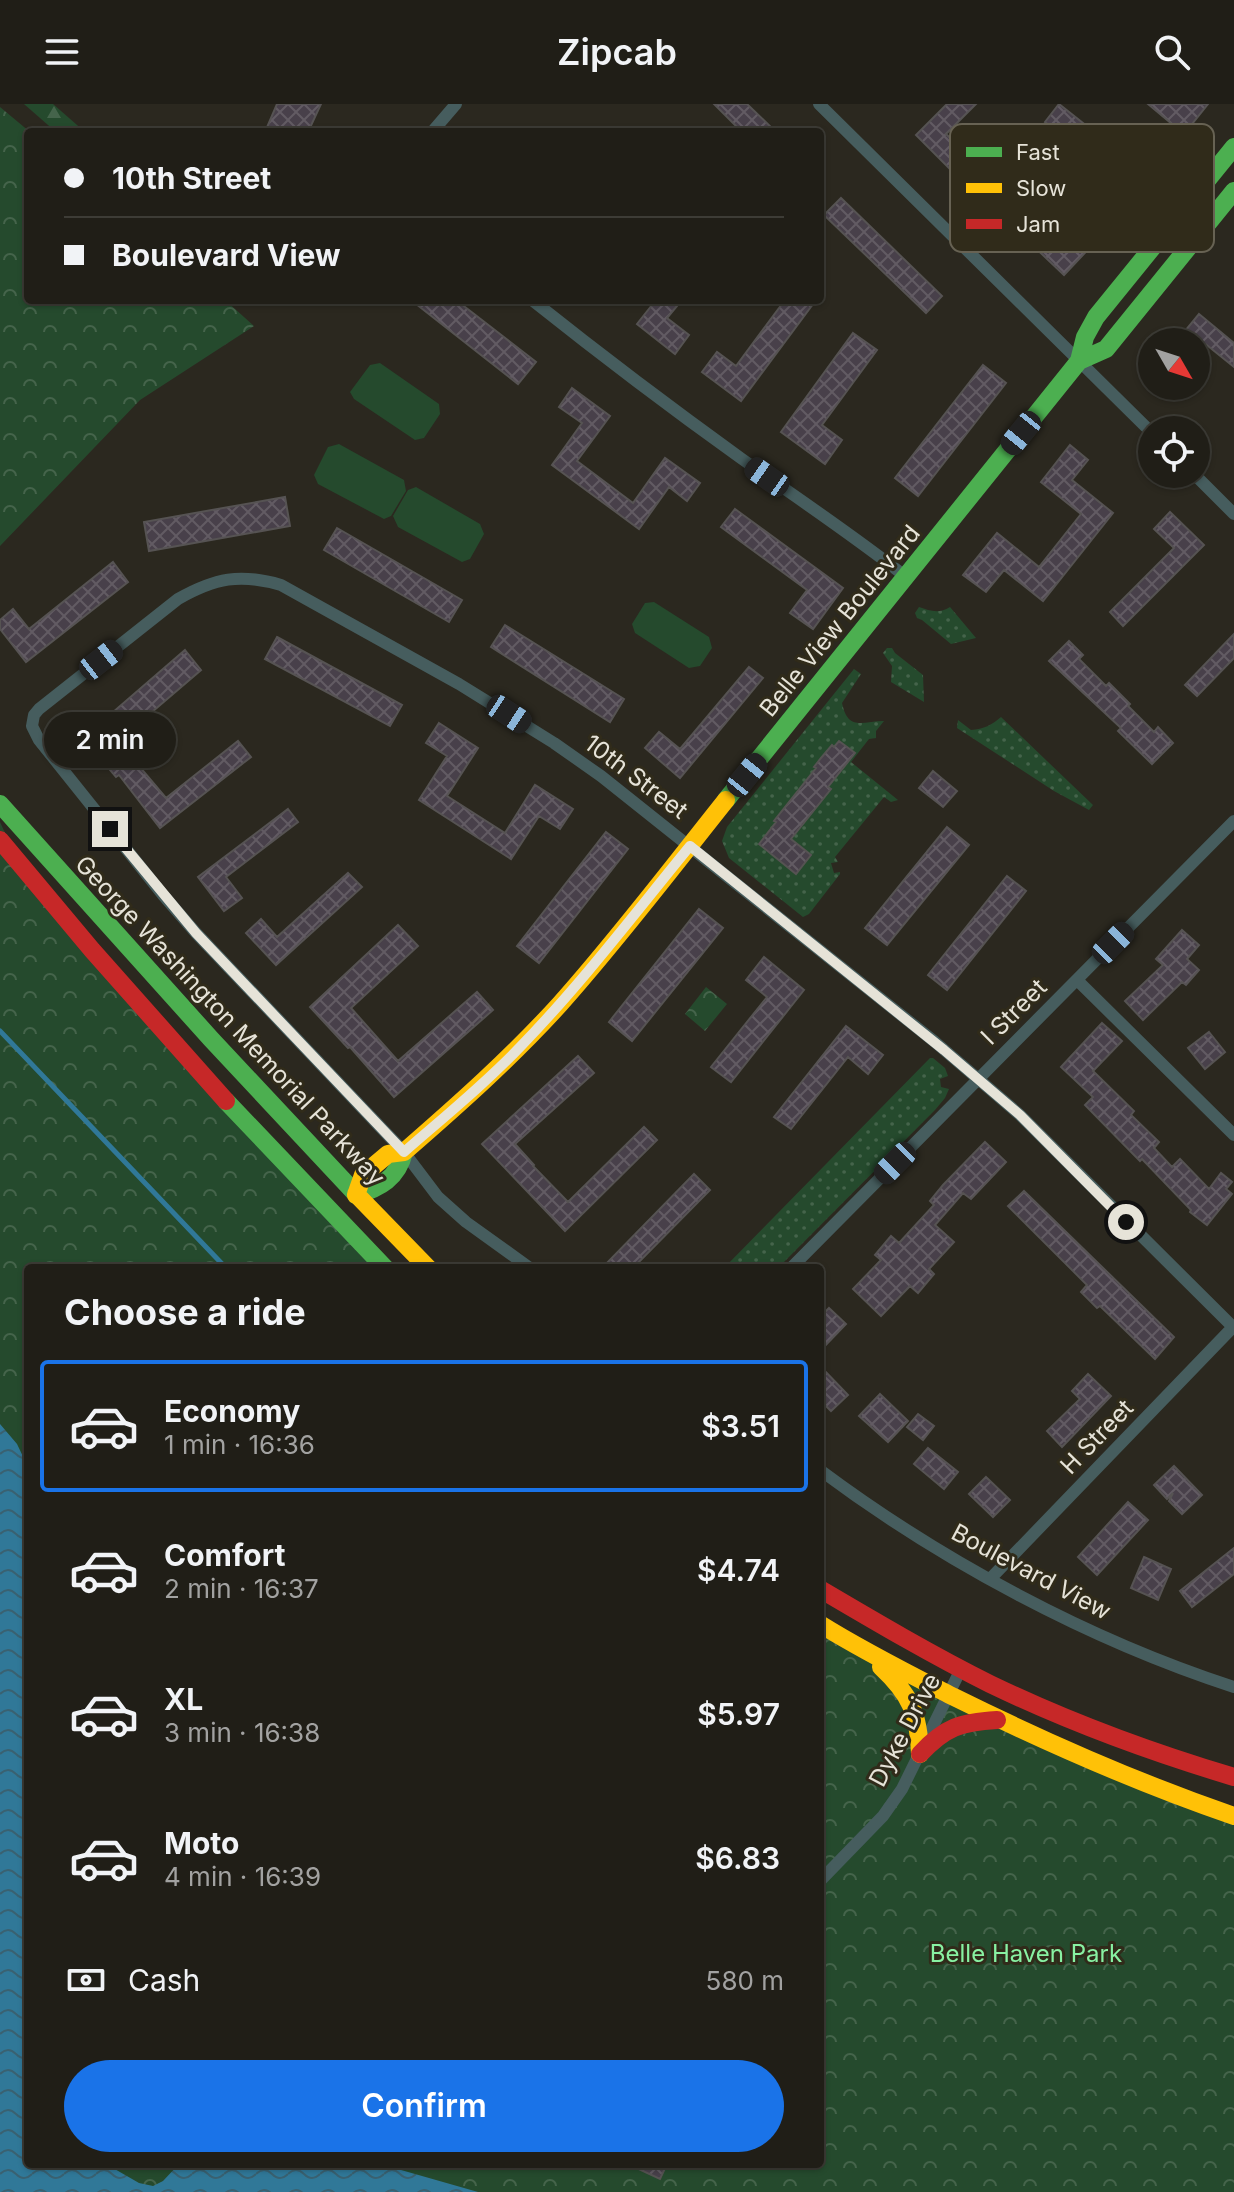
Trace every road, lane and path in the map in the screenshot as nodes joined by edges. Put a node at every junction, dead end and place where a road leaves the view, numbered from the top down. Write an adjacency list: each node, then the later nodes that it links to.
1 (456, 104): 3 (street)
2 (819, 104): 8 (street)
3 (435, 128)
4 (1234, 147): 5 (main road, Belle View Boulevard)
5 (1214, 172)
6 (1234, 191): 7 (main road, Belle View Boulevard)
7 (1214, 216)
8 (950, 233)
9 (969, 252): 13 (street)
10 (1149, 252): 13 (main road, Belle View Boulevard)
11 (1185, 252): 13 (main road, Belle View Boulevard)
12 (537, 304): 17 (street)
13 (1079, 361): 14 (street); 17 (main road, Belle View Boulevard)
14 (1138, 419)
15 (1208, 488): 16 (street)
16 (1234, 514)
17 (906, 577): 21 (main road, Belle View Boulevard)
18 (0, 804): 27 (main road, George Washington Memorial Parkway)
19 (1234, 821): 22 (street, I Street)
20 (0, 840): 26 (main road, George Washington Memorial Parkway)
21 (690, 846): 23 (street, 10th Street); 25 (main road, Belle View Boulevard); 25 (street, 10th Street)
22 (1077, 980): 23 (street, I Street); 24 (street)
23 (978, 1079): 32 (street, I Street); 33 (street, 10th Street)
24 (1234, 1135)
25 (404, 1152): 27 (main road, Belle View Boulevard); 31 (street)
26 (289, 1167): 27 (main road); 28 (main road, George Washington Memorial Parkway)
27 (356, 1195): 28 (main road); 30 (main road, George Washington Memorial Parkway)
28 (359, 1241): 29 (main road, George Washington Memorial Parkway)
29 (381, 1264)
30 (424, 1264)
31 (524, 1264)
32 (795, 1264)
33 (1234, 1327): 35 (street, H Street)
34 (824, 1473): 35 (street, Boulevard View)
35 (991, 1578): 40 (street, Boulevard View)
36 (824, 1591): 39 (main road)
37 (824, 1626): 38 (main road)
38 (850, 1642): 41 (main road); 43 (main road)
39 (961, 1669): 41 (street, Dyke Drive); 44 (main road)
40 (1234, 1687)
41 (949, 1694): 42 (main road); 43 (street, Dyke Drive)
42 (998, 1719): 43 (main road); 45 (main road)
43 (920, 1754): 46 (street, Dyke Drive)
44 (1234, 1777)
45 (1234, 1816)
46 (824, 1877)

